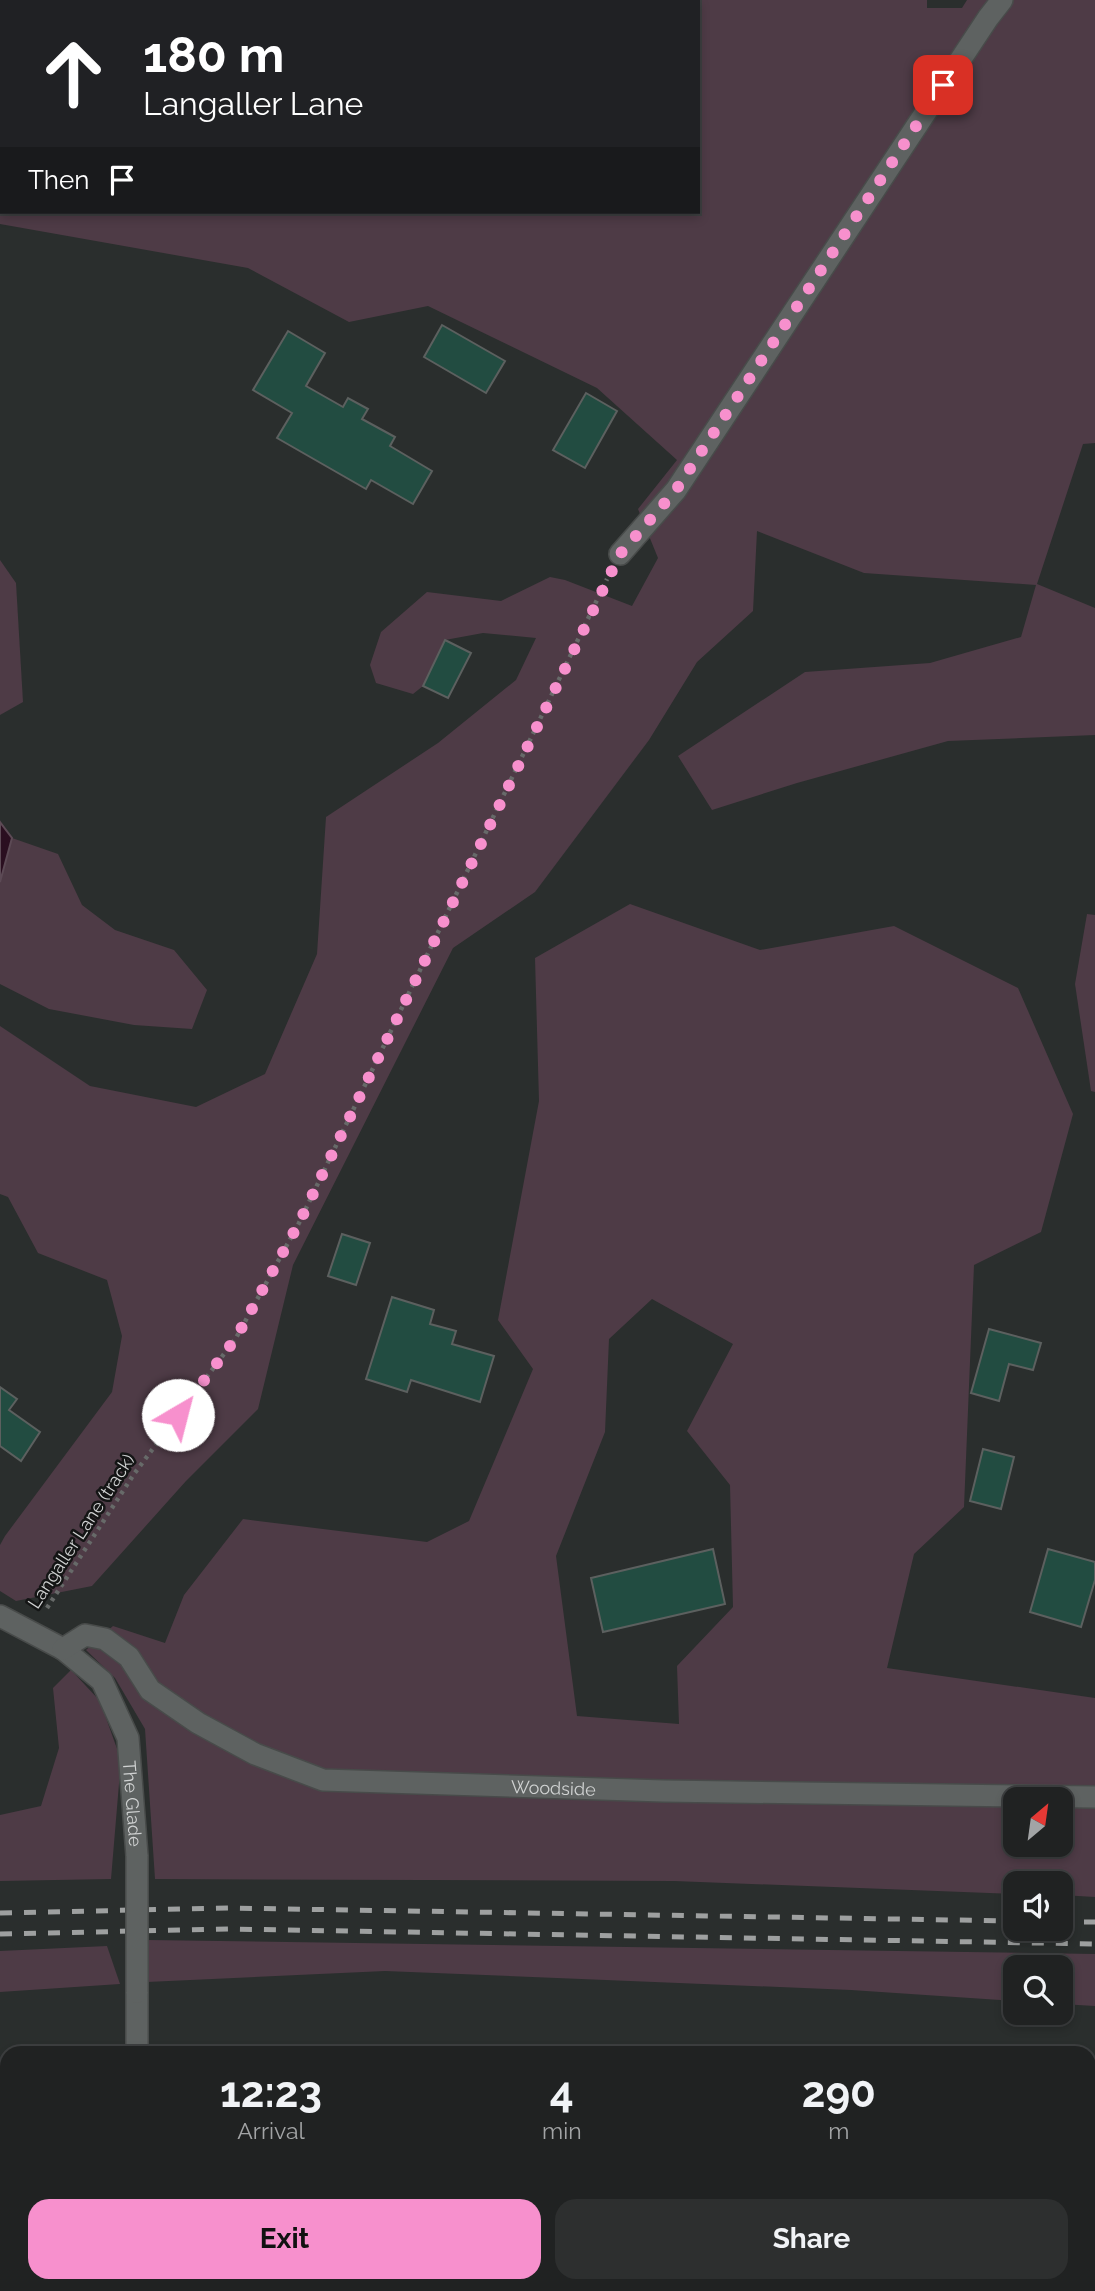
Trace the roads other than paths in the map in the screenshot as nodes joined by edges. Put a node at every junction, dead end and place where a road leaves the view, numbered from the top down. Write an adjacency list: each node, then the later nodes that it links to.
1 (1002, 0): 2 (street)
2 (620, 554)
3 (0, 1616): 4 (street, The Glade)
4 (63, 1649): 5 (street, Woodside); 6 (street, The Glade, bridge)
5 (1095, 1797)
6 (137, 2046)

